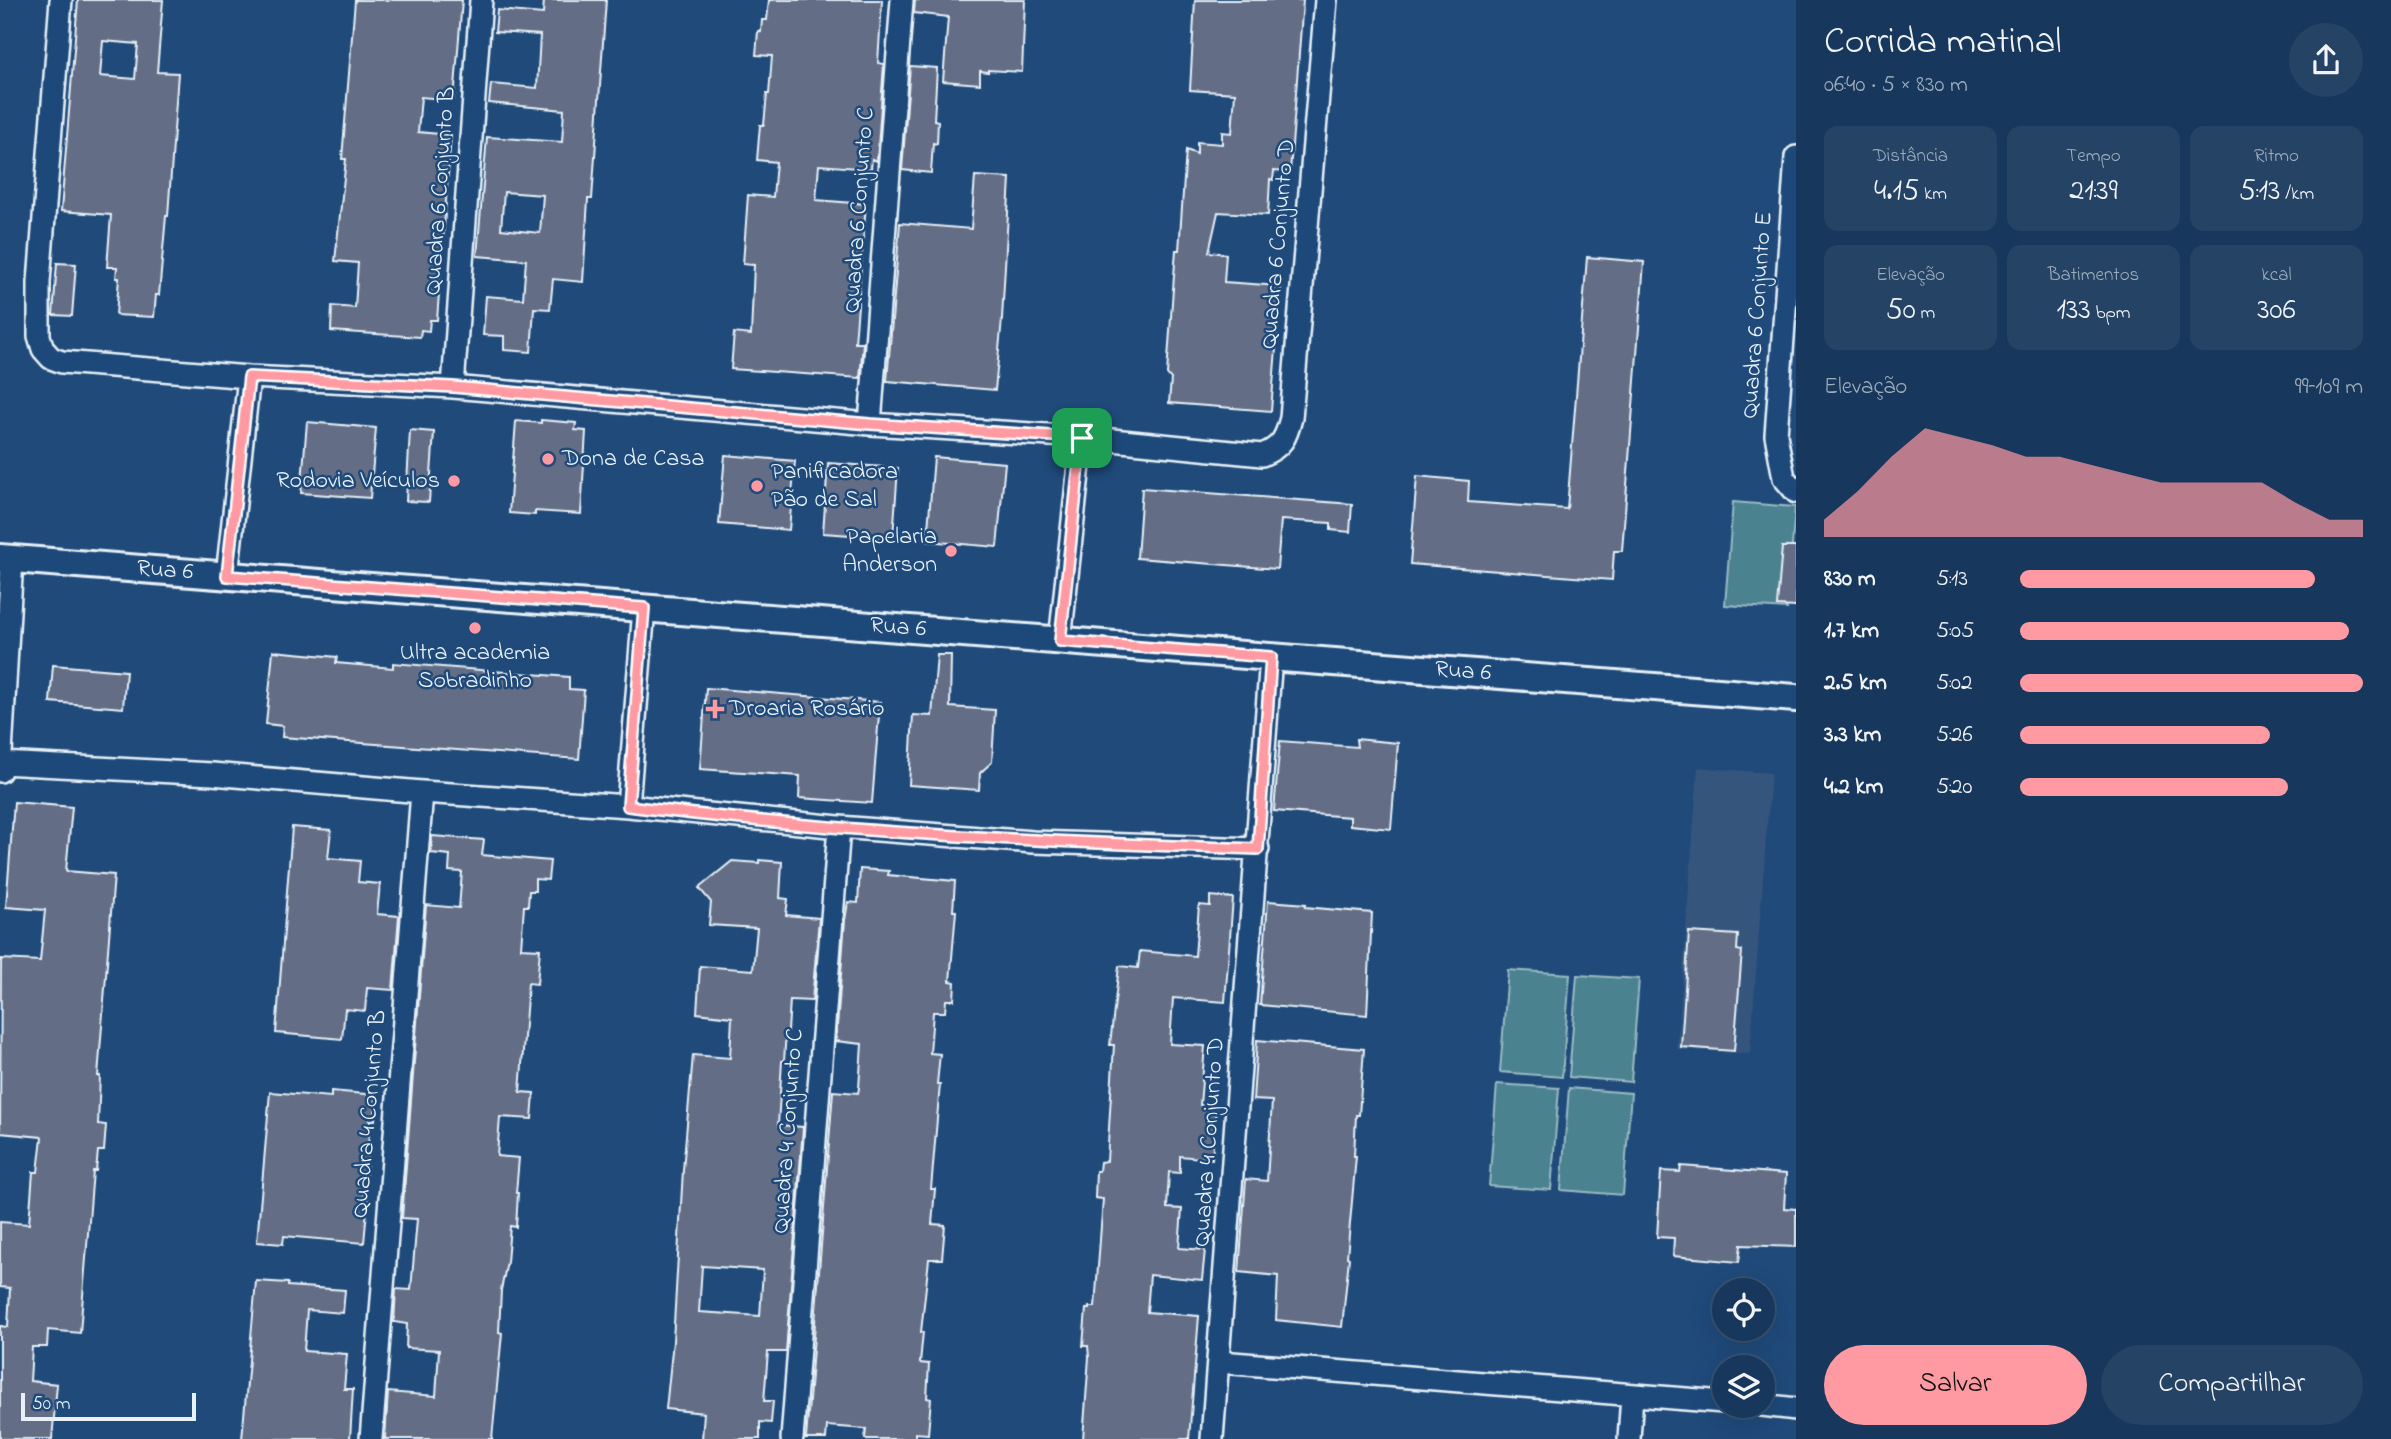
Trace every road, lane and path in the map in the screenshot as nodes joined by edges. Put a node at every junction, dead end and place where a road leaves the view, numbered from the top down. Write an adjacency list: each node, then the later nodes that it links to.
1 (61, 0): 6 (street)
2 (481, 0): 7 (street, Quadra 6 Conjunto B)
3 (902, 0): 8 (street, Quadra 6 Conjunto C)
4 (1326, 0): 9 (street, Quadra 6 Conjunto D)
5 (1796, 158): 10 (street, Quadra 6 Conjunto E)
6 (249, 377): 7 (street); 12 (street)
7 (453, 387): 8 (street)
8 (870, 424): 9 (street)
9 (1082, 438): 14 (street)
10 (1796, 492)
11 (6, 559): 12 (street, Rua 6); 17 (street)
12 (227, 576): 13 (street, Rua 6)
13 (644, 608): 14 (street, Rua 6); 20 (street)
14 (1060, 641): 15 (street, Rua 6)
15 (1271, 657): 16 (street, Rua 6); 22 (street, Quadra 4 Conjunto D)
16 (1796, 698)
17 (1, 763): 18 (street); 19 (street)
18 (0, 771)
19 (422, 792): 20 (street); 28 (street, Quadra 4 Conjunto B)
20 (628, 806): 21 (street)
21 (839, 827): 22 (street); 29 (street, Quadra 4 Conjunto C)
22 (1258, 849): 23 (street, Quadra 4 Conjunto D)
23 (1220, 1362): 24 (street); 30 (street, Quadra 4 Conjunto D)
24 (1632, 1395): 25 (street); 31 (street)
25 (1712, 1401)
26 (1775, 1407): 27 (street)
27 (1796, 1409)
28 (371, 1439)
29 (792, 1439)
30 (1212, 1439)
31 (1629, 1439)

